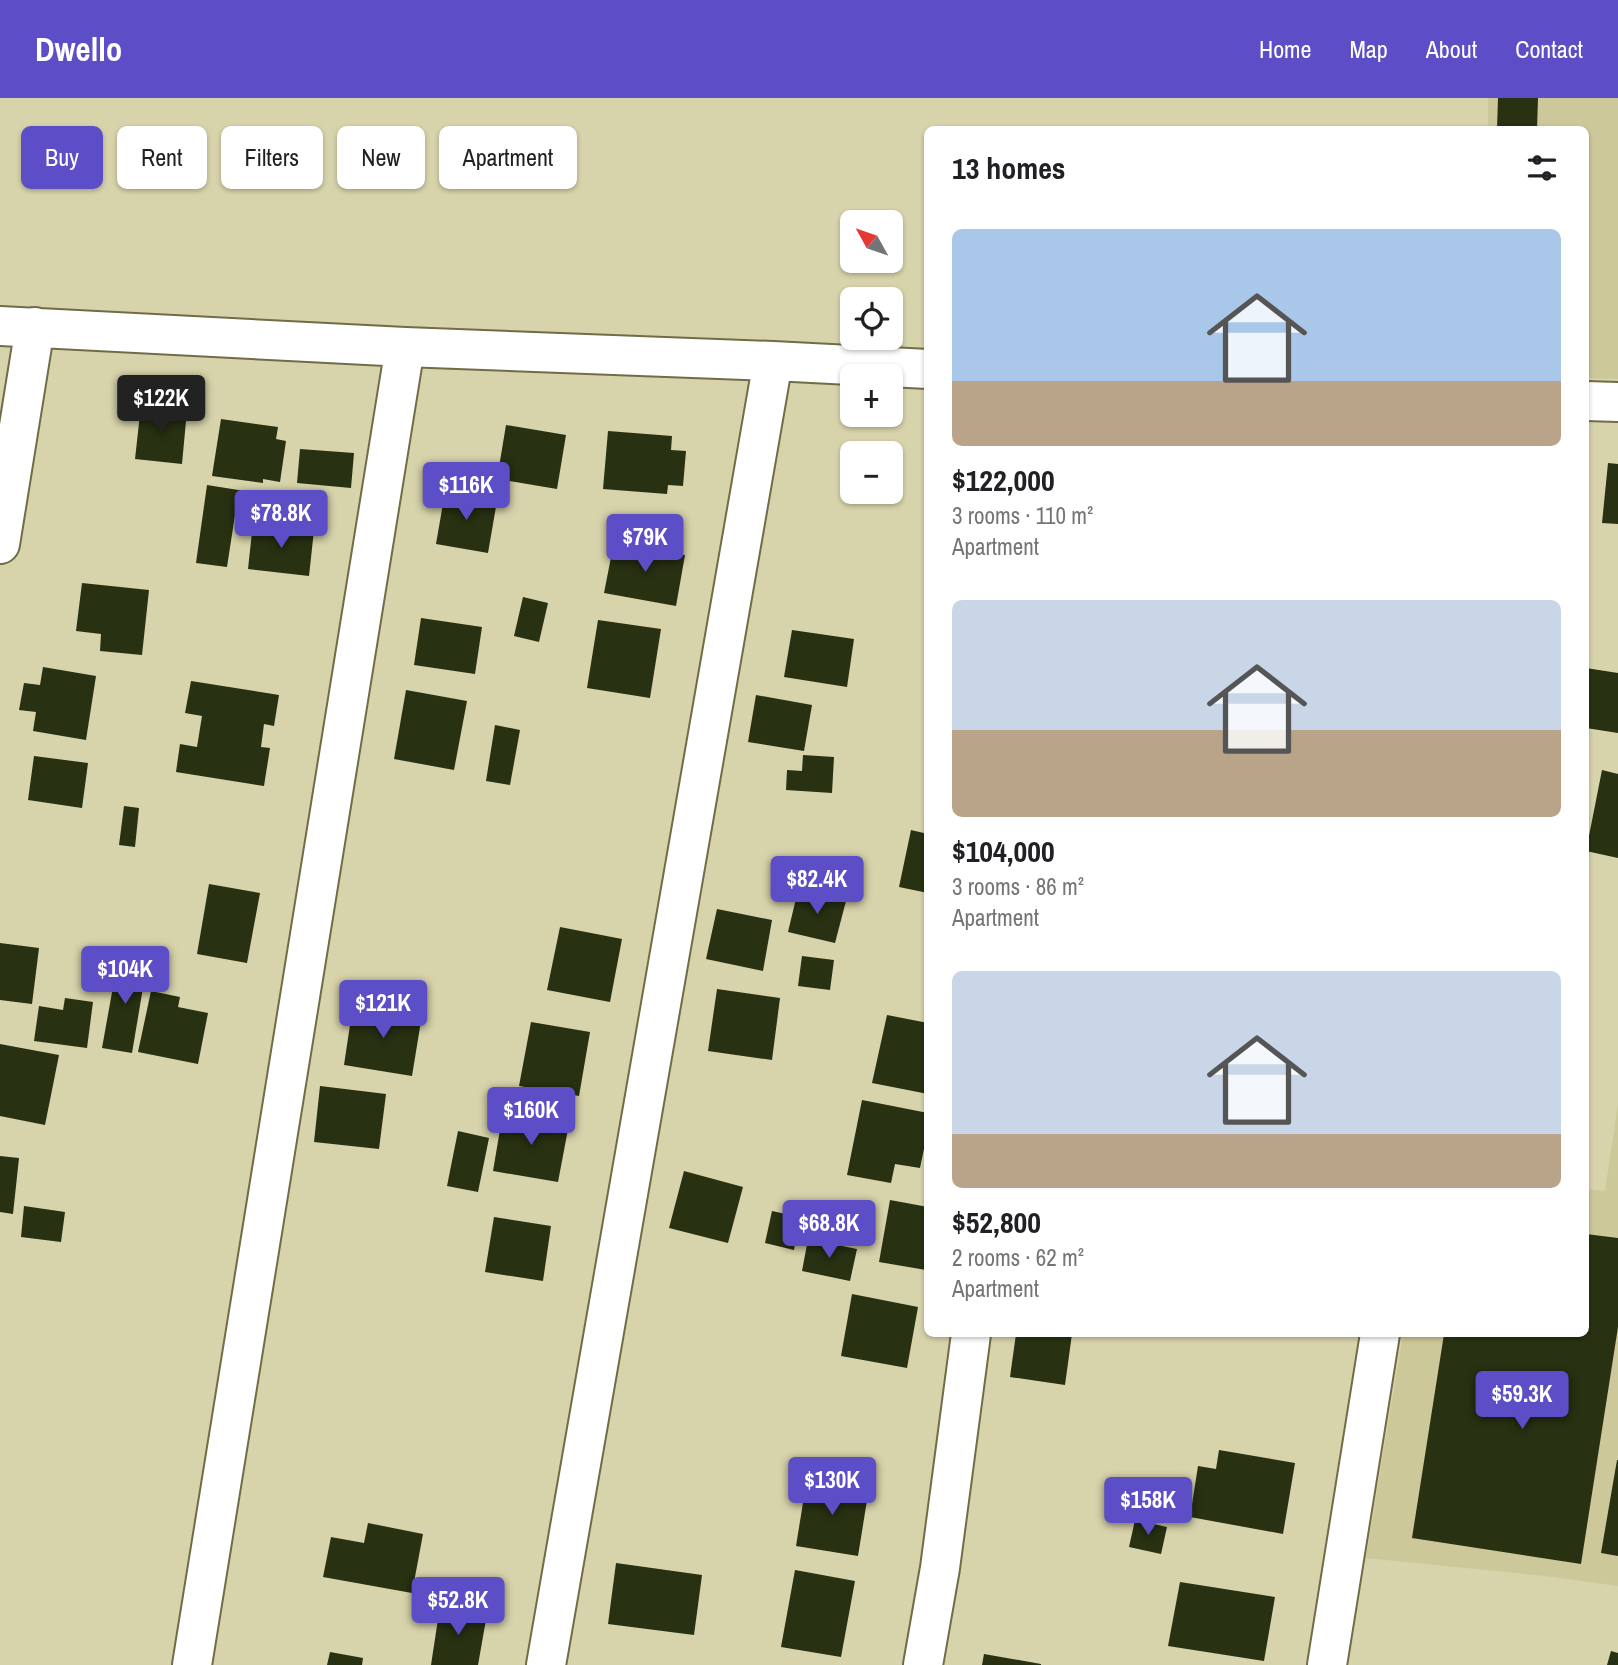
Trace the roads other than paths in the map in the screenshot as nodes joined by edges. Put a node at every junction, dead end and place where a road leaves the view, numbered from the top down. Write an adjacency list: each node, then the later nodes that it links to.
1 (18, 326): 2 (street); 7 (street)
2 (405, 347): 3 (street); 10 (street)
3 (773, 361): 4 (street); 11 (street)
4 (924, 369)
5 (1589, 401): 6 (street)
6 (1618, 402)
7 (0, 544)
8 (971, 1337): 12 (street)
9 (1380, 1337): 13 (street)
10 (192, 1665)
11 (546, 1665)
12 (923, 1665)
13 (1327, 1665)

